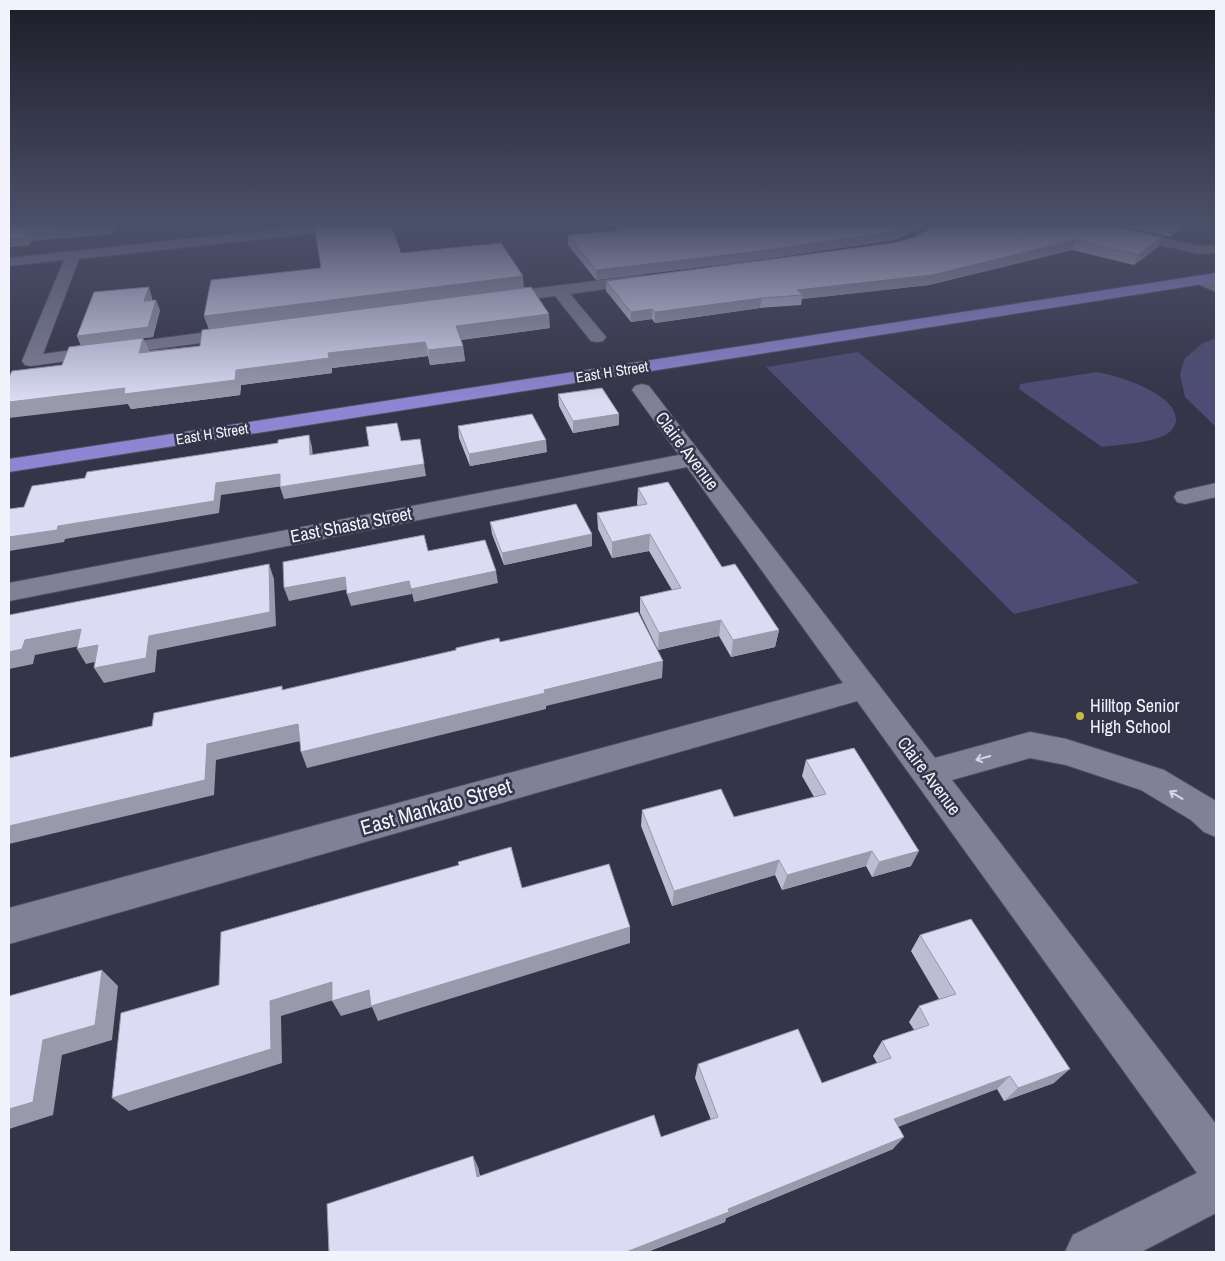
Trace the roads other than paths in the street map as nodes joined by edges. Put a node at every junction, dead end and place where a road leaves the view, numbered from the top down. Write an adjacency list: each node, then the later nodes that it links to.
1 (62, 282): 6 (street)
2 (627, 282): 4 (street)
3 (1205, 282): 10 (main road, East H Street)
4 (559, 291): 5 (street); 7 (street)
5 (485, 300)
6 (256, 331)
7 (597, 338)
8 (642, 390): 9 (street, Claire Avenue)
9 (693, 459): 13 (street, East Shasta Street); 14 (street, Claire Avenue)
10 (9, 466)
11 (1216, 490): 12 (street)
12 (1185, 497)
13 (9, 592)
14 (864, 688): 15 (street, Claire Avenue); 17 (street, East Mankato Street)
15 (927, 774): 16 (street, one-way to 15); 18 (street, Claire Avenue)
16 (1216, 822)
17 (9, 926)
18 (1216, 1161)
19 (1216, 1188): 20 (street)
20 (1090, 1252)

